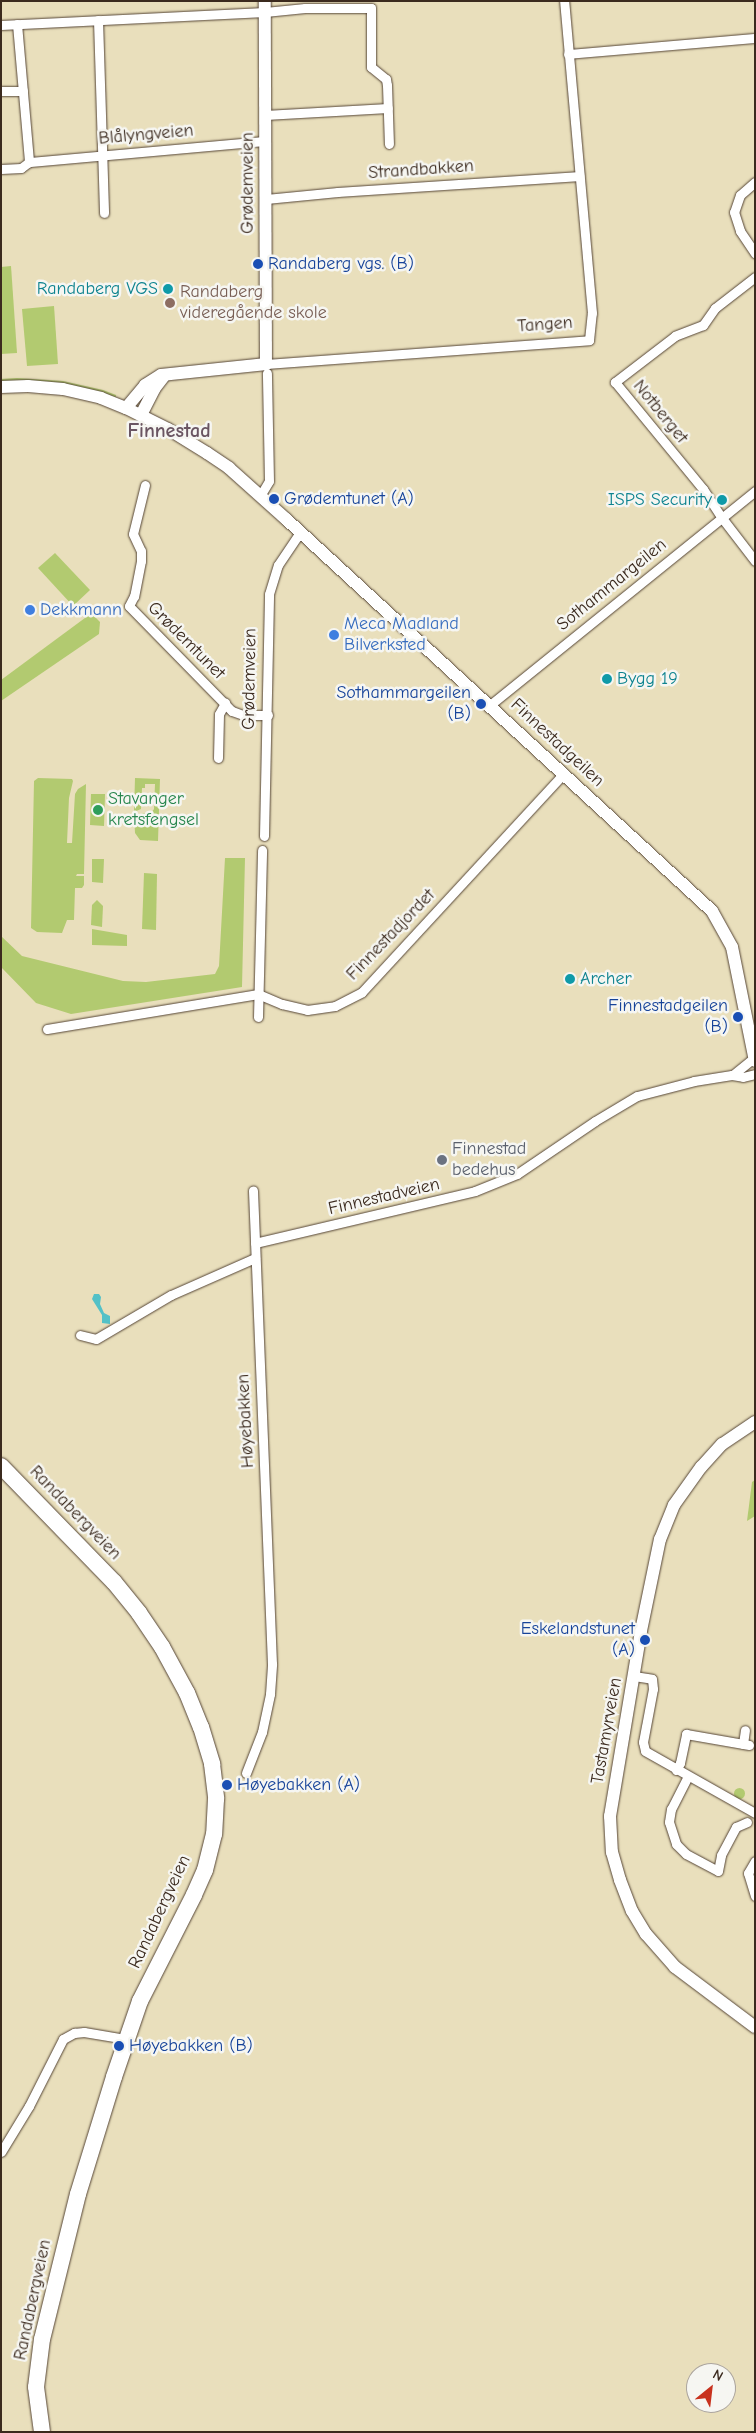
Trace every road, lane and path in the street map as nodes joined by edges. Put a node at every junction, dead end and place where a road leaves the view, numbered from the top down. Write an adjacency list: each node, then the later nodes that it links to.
1 (564, 1): 7 (street, Tangen)
2 (265, 7): 3 (street); 10 (street); 11 (main road, Grødemveien)
3 (98, 20): 4 (street); 14 (street)
4 (17, 24): 5 (street); 9 (street)
5 (1, 25)
6 (755, 38): 7 (street)
7 (568, 54): 17 (street, Tangen)
8 (1, 91): 9 (street)
9 (23, 91): 15 (street)
10 (388, 108): 11 (street); 13 (street)
11 (265, 115): 12 (main road, Grødemveien)
12 (265, 141): 14 (street, Blålyngveien); 19 (main road, Grødemveien)
13 (389, 144)
14 (102, 156): 15 (street, Blålyngveien); 20 (street)
15 (29, 162): 16 (street, Blålyngveien)
16 (1, 169)
17 (579, 176): 19 (street, Strandbakken); 23 (street, Tangen)
18 (755, 182): 21 (street)
19 (266, 200): 23 (main road, Grødemveien)
20 (104, 212)
21 (755, 253)
22 (755, 277): 31 (street, Notberget)
23 (266, 368): 24 (main road, Tangen); 30 (street, Grødemveien)
24 (166, 374): 26 (main road); 27 (main road)
25 (1, 387): 26 (main road, Finnestadgeilen)
26 (126, 408): 27 (main road, Finnestadgeilen)
27 (141, 415): 30 (main road, Finnestadgeilen)
28 (145, 485): 34 (street, Grødemtunet)
29 (755, 491): 31 (street, Sothammargeilen)
30 (260, 496): 32 (main road, Finnestadgeilen)
31 (722, 518): 33 (street, Notberget); 35 (street, Sothammargeilen)
32 (300, 532): 35 (main road, Finnestadgeilen); 36 (street, Grødemveien)
33 (755, 561)
34 (225, 703): 36 (street, Grødemtunet); 37 (street, Grødemtunet)
35 (490, 705): 38 (main road, Finnestadgeilen)
36 (268, 716): 39 (street, Grødemveien)
37 (218, 758)
38 (564, 773): 41 (street, Finnestadjordet); 44 (main road, Finnestadgeilen)
39 (264, 836)
40 (262, 850): 41 (street)
41 (258, 994): 42 (street); 43 (street)
42 (258, 1017)
43 (47, 1029)
44 (754, 1060): 45 (street, Finnestadveien)
45 (734, 1074): 46 (street, Finnestadveien); 48 (street, Finnestadveien)
46 (755, 1074)
47 (253, 1190): 48 (street)
48 (255, 1243): 49 (street)
49 (255, 1258): 50 (street); 56 (street, Høyebakken)
50 (80, 1335)
51 (755, 1422): 53 (main road, Tastamyrveien)
52 (1, 1466): 63 (highway, Randabergveien)
53 (634, 1676): 55 (street); 62 (main road, Tastamyrveien)
54 (745, 1730): 55 (street)
55 (676, 1770): 57 (street)
56 (246, 1773)
57 (688, 1776): 58 (street); 59 (street)
58 (755, 1813)
59 (748, 1822)
60 (755, 1861): 61 (street)
61 (755, 1896)
62 (755, 2027)
63 (126, 2039): 64 (street); 65 (highway, Randabergveien)
64 (1, 2152)
65 (42, 2432)

